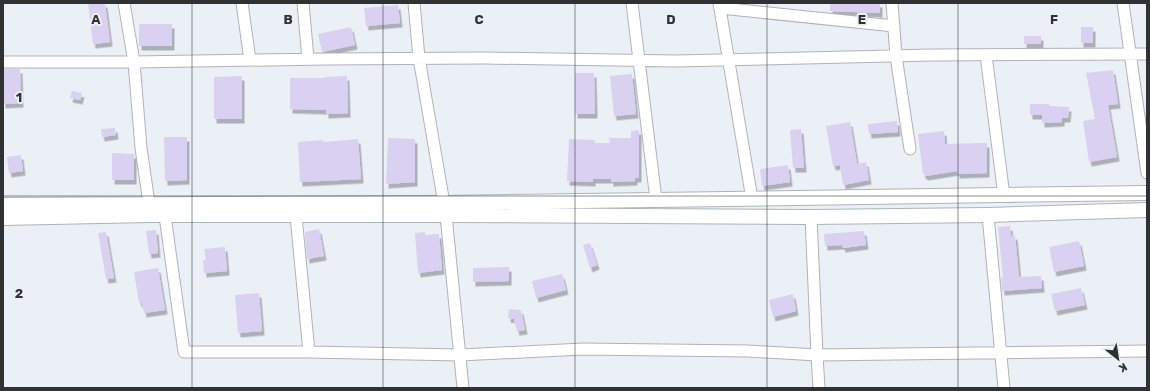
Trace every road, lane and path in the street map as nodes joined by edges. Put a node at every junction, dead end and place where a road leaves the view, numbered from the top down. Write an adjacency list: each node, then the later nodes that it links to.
1 (124, 3): 20 (street)
2 (242, 3): 17 (street)
3 (303, 3): 15 (street)
4 (414, 3): 14 (street)
5 (632, 3): 18 (street)
6 (892, 3): 9 (street)
7 (1123, 3): 10 (street)
8 (720, 6): 9 (street); 16 (street)
9 (894, 26): 13 (street)
10 (1130, 54): 11 (street); 12 (street); 22 (street)
11 (1147, 54)
12 (986, 55): 13 (street); 24 (street)
13 (896, 56): 16 (street); 21 (street)
14 (420, 58): 15 (street); 18 (street); 29 (street)
15 (308, 59): 17 (street)
16 (729, 59): 18 (street); 25 (street)
17 (250, 60): 20 (street)
18 (639, 60): 26 (street)
19 (3, 62): 20 (street)
20 (134, 62): 27 (street)
21 (910, 148)
22 (1147, 173)
23 (1147, 194): 24 (street)
24 (1004, 196): 25 (street)
25 (752, 198): 26 (street)
26 (656, 200): 29 (street)
27 (149, 203): 28 (street); 29 (street)
28 (3, 205)
29 (445, 209): 33 (street); 34 (street); 39 (street)
30 (1147, 210): 31 (street)
31 (988, 215): 34 (street); 38 (street)
32 (165, 216): 33 (street); 35 (street); 37 (street)
33 (296, 216): 37 (street)
34 (811, 217): 40 (street)
35 (3, 218)
36 (1147, 351): 38 (street)
37 (309, 352): 39 (street)
38 (1000, 352): 40 (street); 43 (street)
39 (460, 355): 40 (street); 41 (street)
40 (817, 355): 42 (street)
41 (463, 388)
42 (819, 388)
43 (1004, 388)

